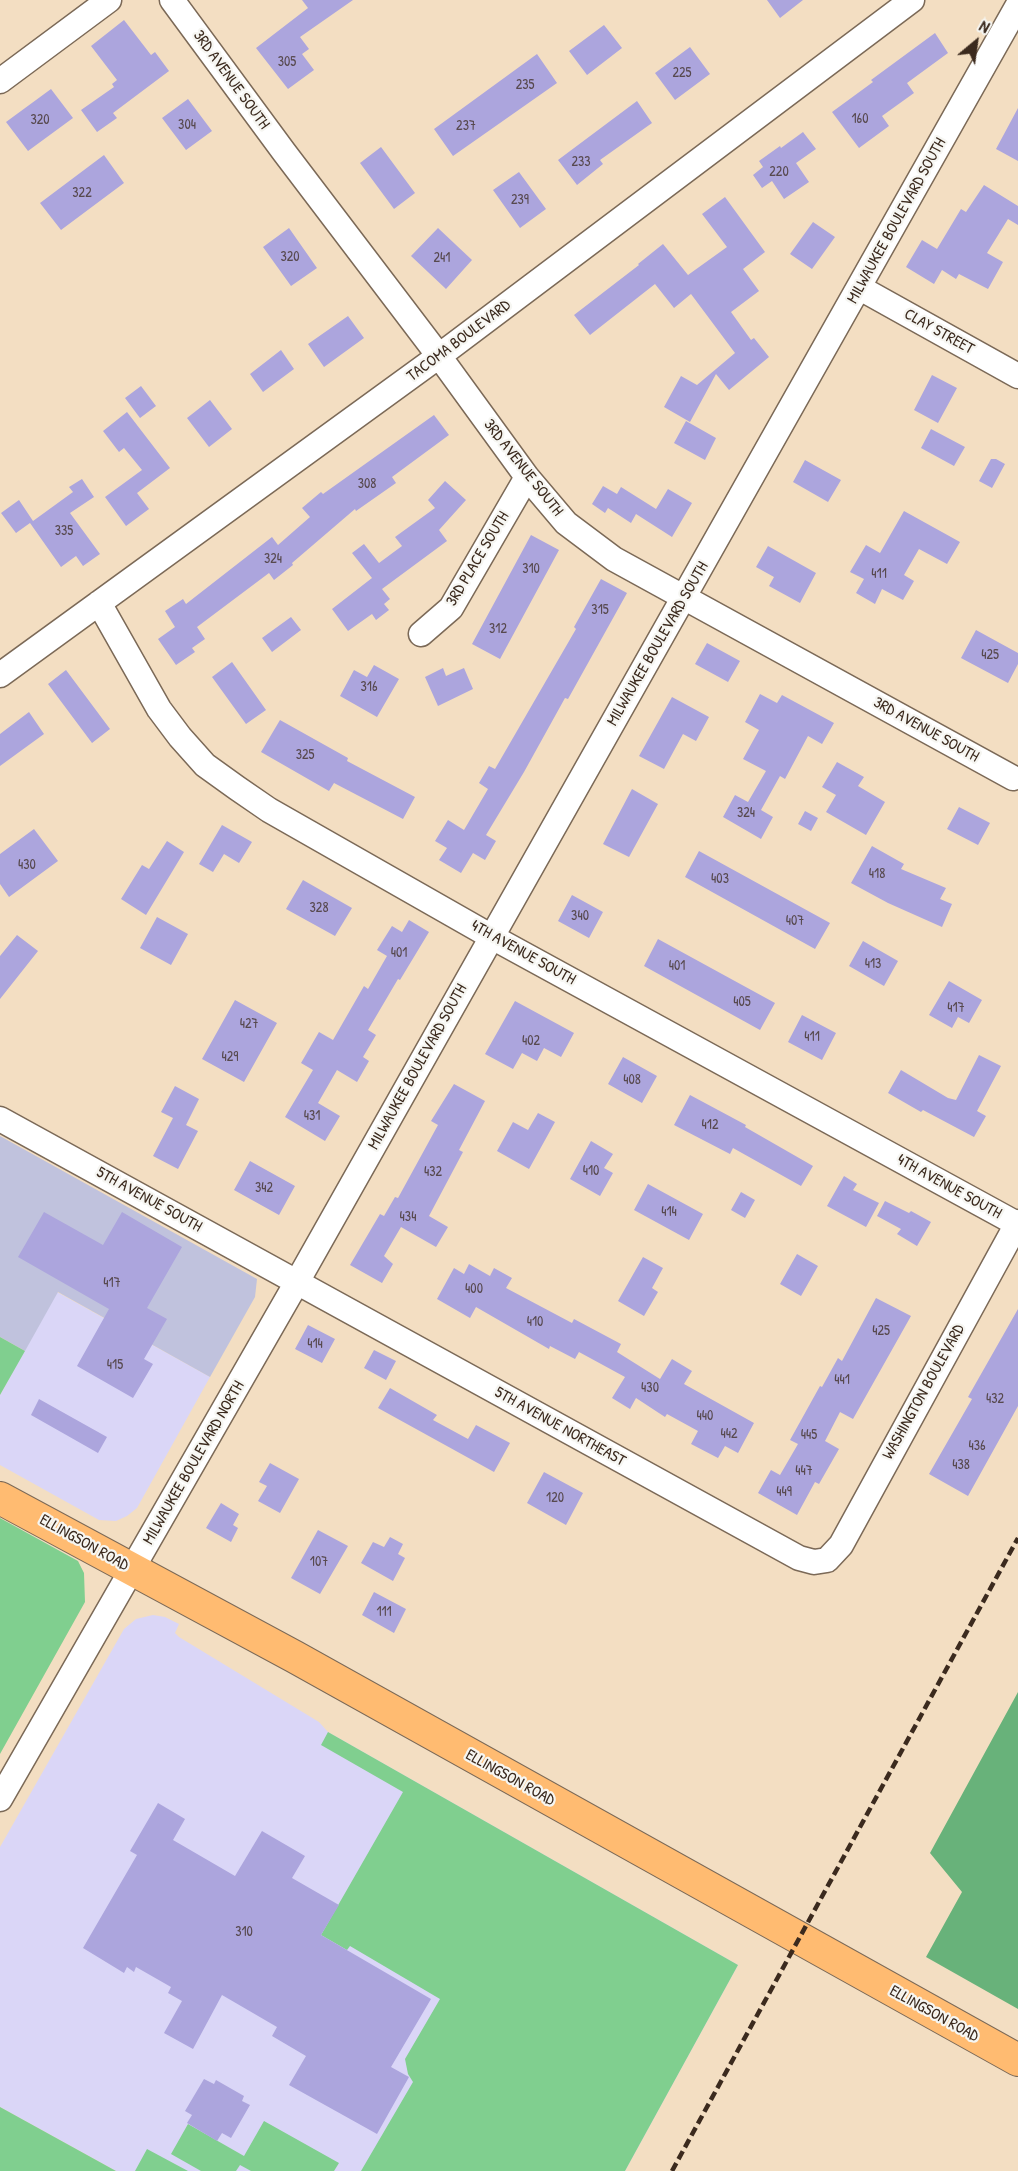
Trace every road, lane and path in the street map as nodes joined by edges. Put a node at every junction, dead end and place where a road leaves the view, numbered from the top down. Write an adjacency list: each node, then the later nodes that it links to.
1 (109, 0): 5 (street)
2 (172, 0): 7 (street, 3RD AVENUE SOUTH)
3 (912, 0): 7 (street, TACOMA BOULEVARD)
4 (1018, 5): 6 (street, MILWAUKEE BOULEVARD SOUTH)
5 (0, 81)
6 (860, 288): 8 (street, CLAY STREET); 10 (street, MILWAUKEE BOULEVARD SOUTH)
7 (439, 356): 9 (street, 3RD AVENUE SOUTH); 11 (street, TACOMA BOULEVARD)
8 (1018, 376)
9 (527, 477): 10 (street, 3RD AVENUE SOUTH); 12 (street, 3RD PLACE SOUTH)
10 (684, 597): 14 (street, 3RD AVENUE SOUTH); 15 (street, MILWAUKEE BOULEVARD SOUTH)
11 (99, 603): 13 (street, TACOMA BOULEVARD); 15 (street, 4TH AVENUE SOUTH)
12 (421, 634)
13 (0, 675)
14 (1013, 778)
15 (492, 937): 17 (street, 4TH AVENUE SOUTH); 18 (street, MILWAUKEE BOULEVARD SOUTH)
16 (0, 1119): 18 (street, 5TH AVENUE SOUTH)
17 (1017, 1223): 20 (street, WASHINGTON BOULEVARD)
18 (297, 1282): 20 (street, 5TH AVENUE NORTHEAST); 21 (street, MILWAUKEE BOULEVARD NORTH)
19 (0, 1498): 21 (main road, ELLINGSON ROAD)
20 (827, 1560)
21 (132, 1570): 22 (street, MILWAUKEE BOULEVARD NORTH); 23 (main road, ELLINGSON ROAD)
22 (0, 1799)
23 (1018, 2060)

